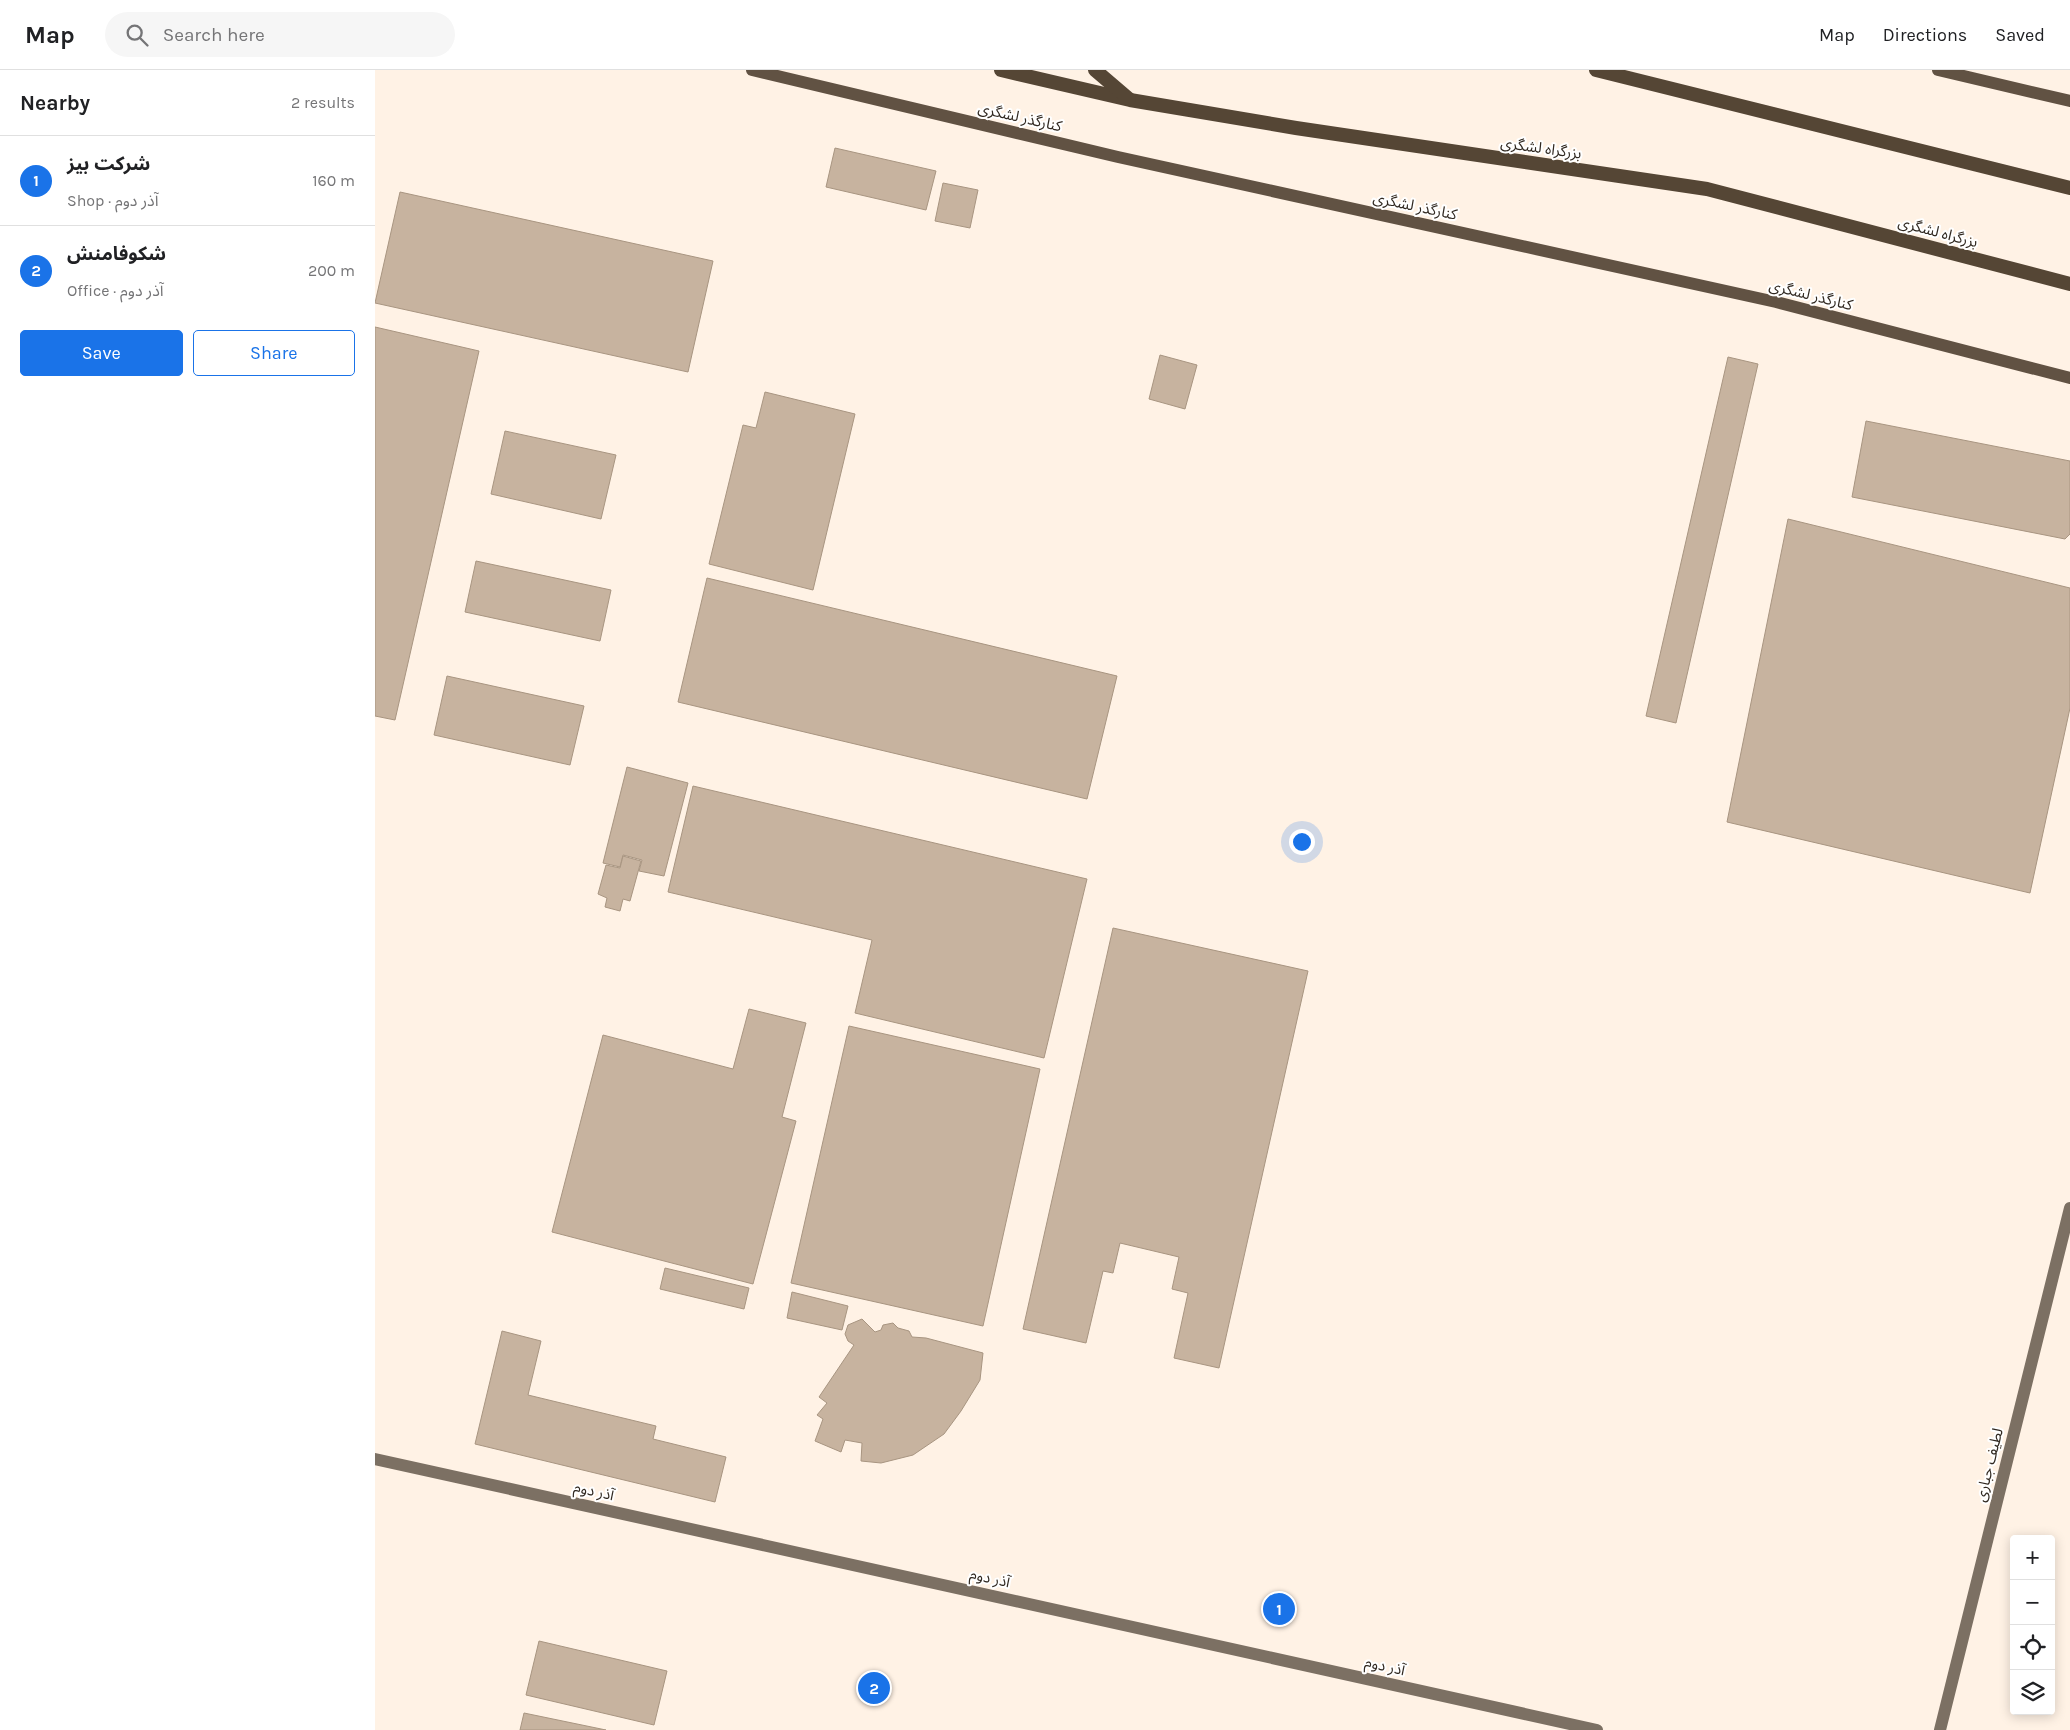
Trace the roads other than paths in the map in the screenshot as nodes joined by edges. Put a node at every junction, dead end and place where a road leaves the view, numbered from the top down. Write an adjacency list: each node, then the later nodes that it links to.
1 (753, 70): 10 (main road, کنارگذر لشگری)
2 (1001, 70): 6 (highway, بزرگراه لشگری)
3 (1095, 70): 6 (highway)
4 (1596, 70): 8 (highway)
5 (1938, 70): 7 (main road)
6 (1130, 100): 9 (highway, بزرگراه لشگری)
7 (2070, 101)
8 (2070, 188)
9 (2070, 284)
10 (2070, 378)
11 (2070, 1208): 14 (main road, لطیف جباری)
12 (375, 1459): 13 (main road, آذر دوم)
13 (1597, 1730)
14 (1940, 1730)

